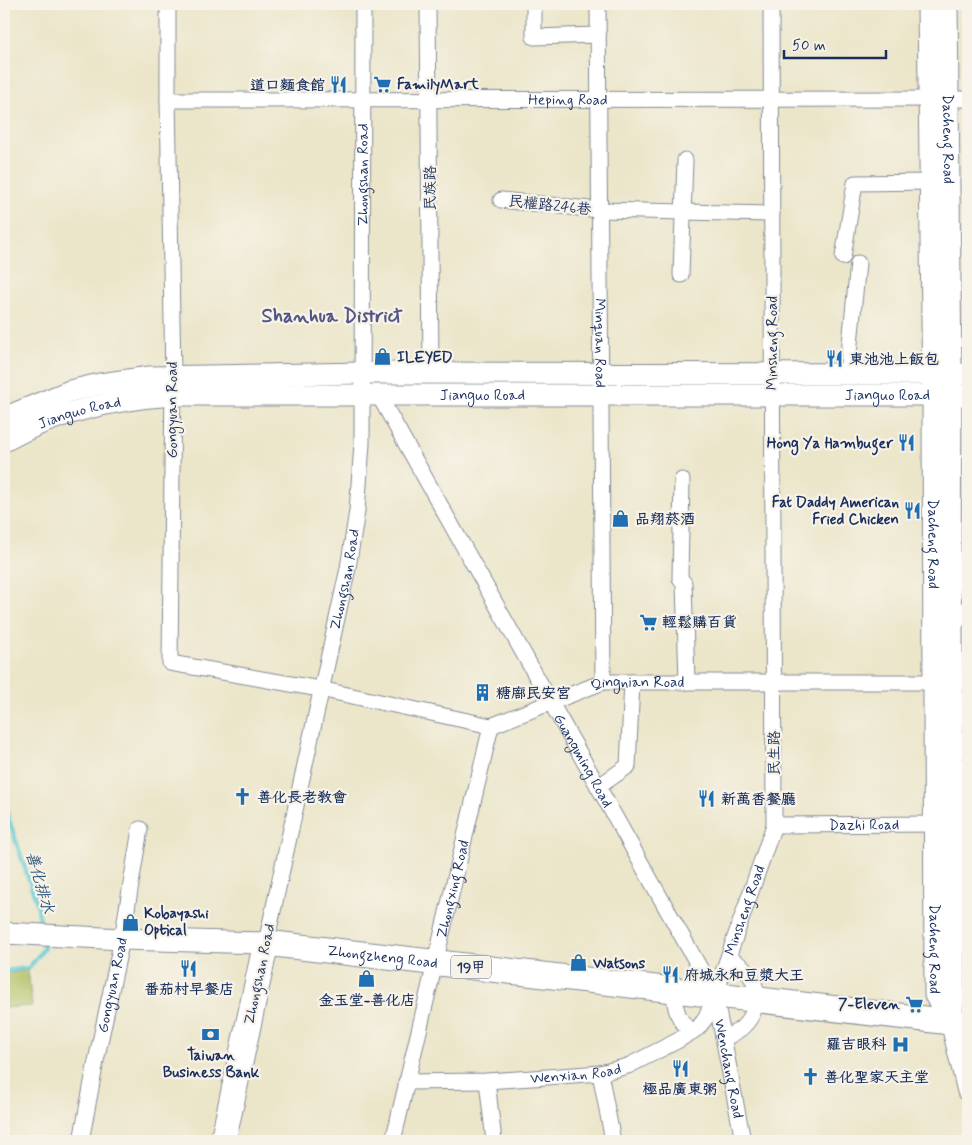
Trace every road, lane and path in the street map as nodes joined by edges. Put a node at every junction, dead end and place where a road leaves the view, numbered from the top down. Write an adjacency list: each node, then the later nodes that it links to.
1 (168, 4): 14 (street, Gongyuan Road)
2 (363, 4): 11 (street, Zhongshan Road)
3 (428, 4): 15 (street, 民族路)
4 (534, 4): 9 (street)
5 (598, 4): 9 (street, Minquan Road)
6 (771, 4): 12 (street, Minsheng Road)
7 (928, 4): 13 (street, Dacheng Road)
8 (947, 4): 13 (street, Dacheng Road)
9 (598, 35): 16 (street, Minquan Road)
10 (968, 98): 13 (street, Heping Road)
11 (363, 99): 14 (street, Heping Road); 15 (street, Heping Road); 32 (street, Zhongshan Road)
12 (772, 99): 13 (street, Heping Road); 16 (street, Heping Road); 22 (street, Minsheng Road)
13 (938, 99): 18 (street, Dacheng Road); 30 (street, Dacheng Road)
14 (168, 100): 31 (street, Gongyuan Road)
15 (430, 100): 16 (street, Heping Road); 26 (street, 民族路)
16 (598, 100): 20 (street, Minquan Road)
17 (685, 160): 21 (street)
18 (930, 182): 23 (street); 30 (street, Dacheng Road)
19 (500, 200): 20 (street, 民權路246巷)
20 (599, 210): 21 (street, 民權路246巷); 27 (street, Minquan Road)
21 (683, 213): 22 (street, 民權路246巷); 25 (street)
22 (772, 214): 28 (street, Minsheng Road)
23 (843, 257)
24 (858, 263): 29 (street)
25 (681, 275)
26 (430, 373): 27 (street, Jianguo Road); 32 (street, Jianguo Road)
27 (600, 373): 28 (street, Jianguo Road); 33 (street, Minquan Road)
28 (772, 373): 29 (street, Jianguo Road); 34 (street, Minsheng Road)
29 (847, 374): 30 (street, Jianguo Road)
30 (951, 374): 35 (street, Dacheng Road)
31 (173, 386): 32 (street, Jianguo Road); 36 (street, Jianguo Road); 37 (street, Jianguo Road); 46 (street, Gongyuan Road)
32 (368, 387): 33 (street, Jianguo Road); 46 (street, Zhongshan Road); 47 (street, Guangming Road)
33 (601, 396): 34 (street, Jianguo Road); 41 (street, Minquan Road)
34 (773, 396): 35 (street, Jianguo Road); 44 (street, Minsheng Road)
35 (951, 396): 40 (street, Dacheng Road); 45 (street, Dacheng Road)
36 (4, 418)
37 (4, 441)
38 (682, 480): 43 (street)
39 (968, 607): 40 (street)
40 (952, 629): 45 (street, Dacheng Road)
41 (603, 682): 42 (street, Qingnian Road); 47 (street, Qingnian Road)
42 (632, 682): 43 (street, Qingnian Road); 49 (street)
43 (686, 682): 44 (street, Qingnian Road)
44 (774, 682): 45 (street, Qingnian Road); 51 (street, 民生路)
45 (952, 682): 50 (street, Dacheng Road)
46 (320, 690): 48 (street); 55 (street, Zhongshan Road)
47 (551, 702): 48 (street, Qingnian Road); 49 (street, Guangming Road)
48 (491, 726): 57 (street, Zhongxing Road)
49 (598, 787): 59 (street, Guangming Road)
50 (944, 824): 51 (street, Dazhi Road); 61 (street, Dacheng Road)
51 (774, 825): 56 (street, Minsheng Road)
52 (140, 829): 54 (street, Gongyuan Road)
53 (4, 932): 54 (street, Zhongzheng Road)
54 (122, 939): 55 (street, Zhongzheng Road); 68 (street, Gongyuan Road)
55 (266, 943): 57 (main road, Zhongzheng Road / 19甲); 69 (main road, Zhongshan Road)
56 (728, 958): 59 (street, Minsheng Road); 60 (street)
57 (435, 962): 58 (main road, Zhongzheng Road / 19甲); 66 (street, Zhongxing Road)
58 (675, 990): 59 (main road, Zhongzheng Road / 19甲); 62 (street)
59 (715, 995): 60 (main road, Zhongzheng Road / 19甲); 62 (street, Wenxian Road); 63 (street, Wenchang Road)
60 (756, 999): 61 (main road, Zhongzheng Road / 19甲); 63 (street)
61 (960, 1023): 67 (street)
62 (692, 1032): 64 (street, Wenxian Road)
63 (724, 1038): 73 (street, Wenchang Road)
64 (600, 1073): 65 (street, Wenxian Road); 72 (street)
65 (487, 1081): 66 (street, Wenxian Road); 71 (street)
66 (406, 1082): 70 (street, Zhongxing Road)
67 (968, 1091)
68 (82, 1141)
69 (223, 1141)
70 (393, 1141)
71 (494, 1141)
72 (613, 1141)
73 (744, 1141)

